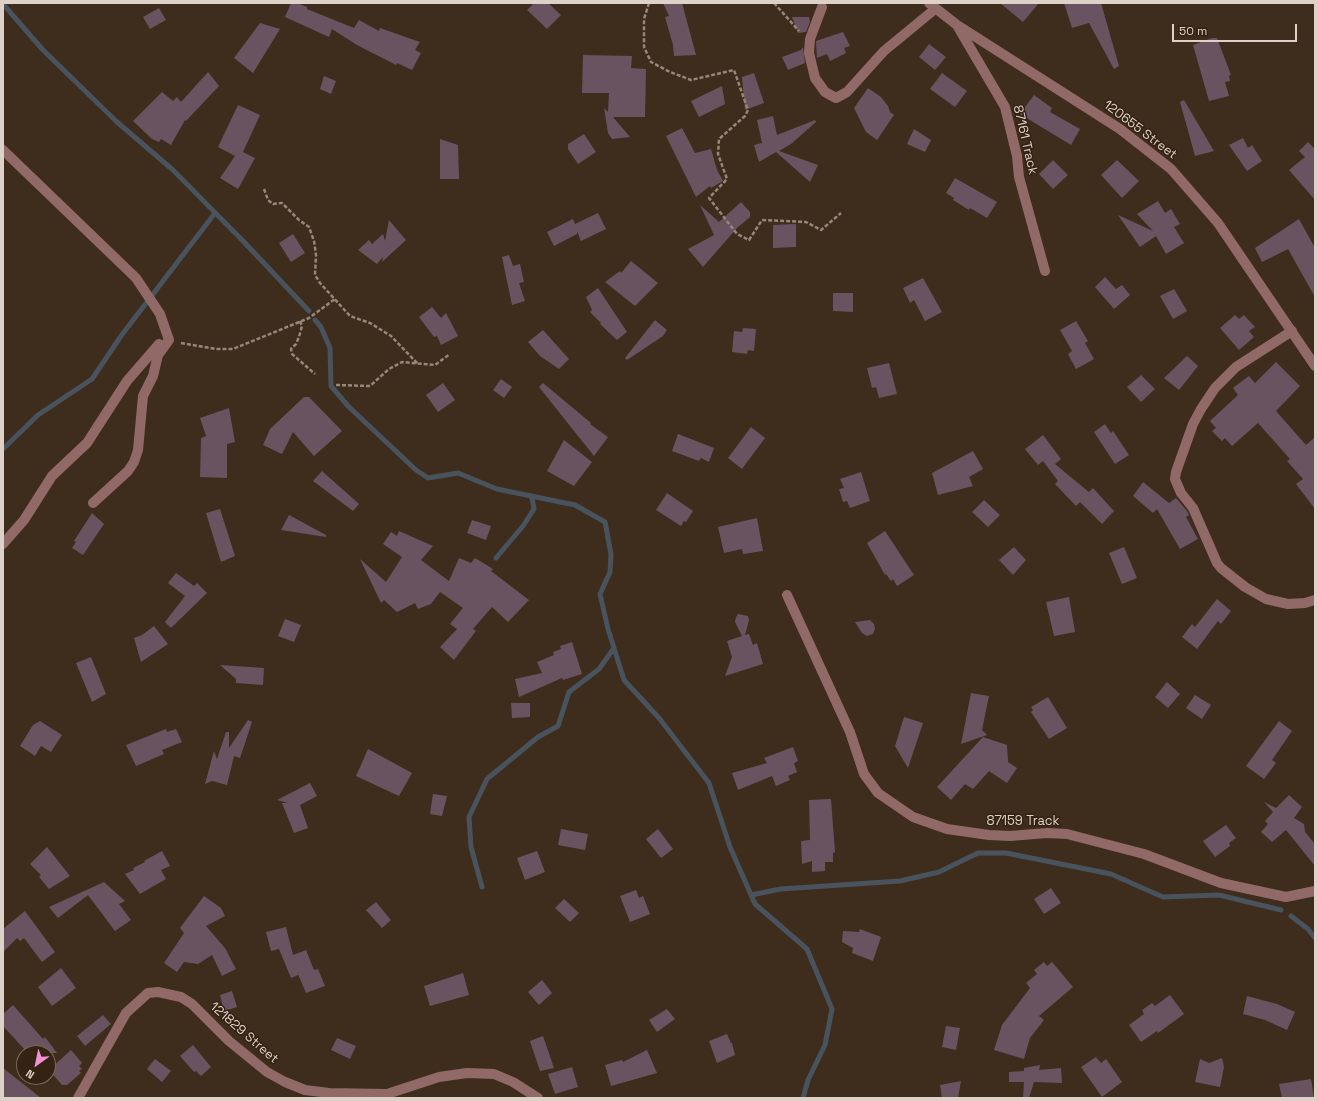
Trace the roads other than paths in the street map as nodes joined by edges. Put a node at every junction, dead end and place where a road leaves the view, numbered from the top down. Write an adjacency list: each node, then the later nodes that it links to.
1 (932, 6): 2 (street); 3 (street, 120655 Street)
2 (822, 7)
3 (957, 25): 5 (street, 87161 Track); 6 (street, 120655 Street)
4 (3, 150): 7 (street)
5 (1045, 271)
6 (1292, 331): 8 (street, 120655 Street); 12 (street)
7 (168, 337): 9 (street); 10 (street)
8 (1315, 366)
9 (93, 503)
10 (3, 544)
11 (787, 596): 13 (street, 87159 Track)
12 (1315, 600)
13 (1315, 891)
14 (78, 1098): 15 (street, 121829 Street)
15 (538, 1098)

